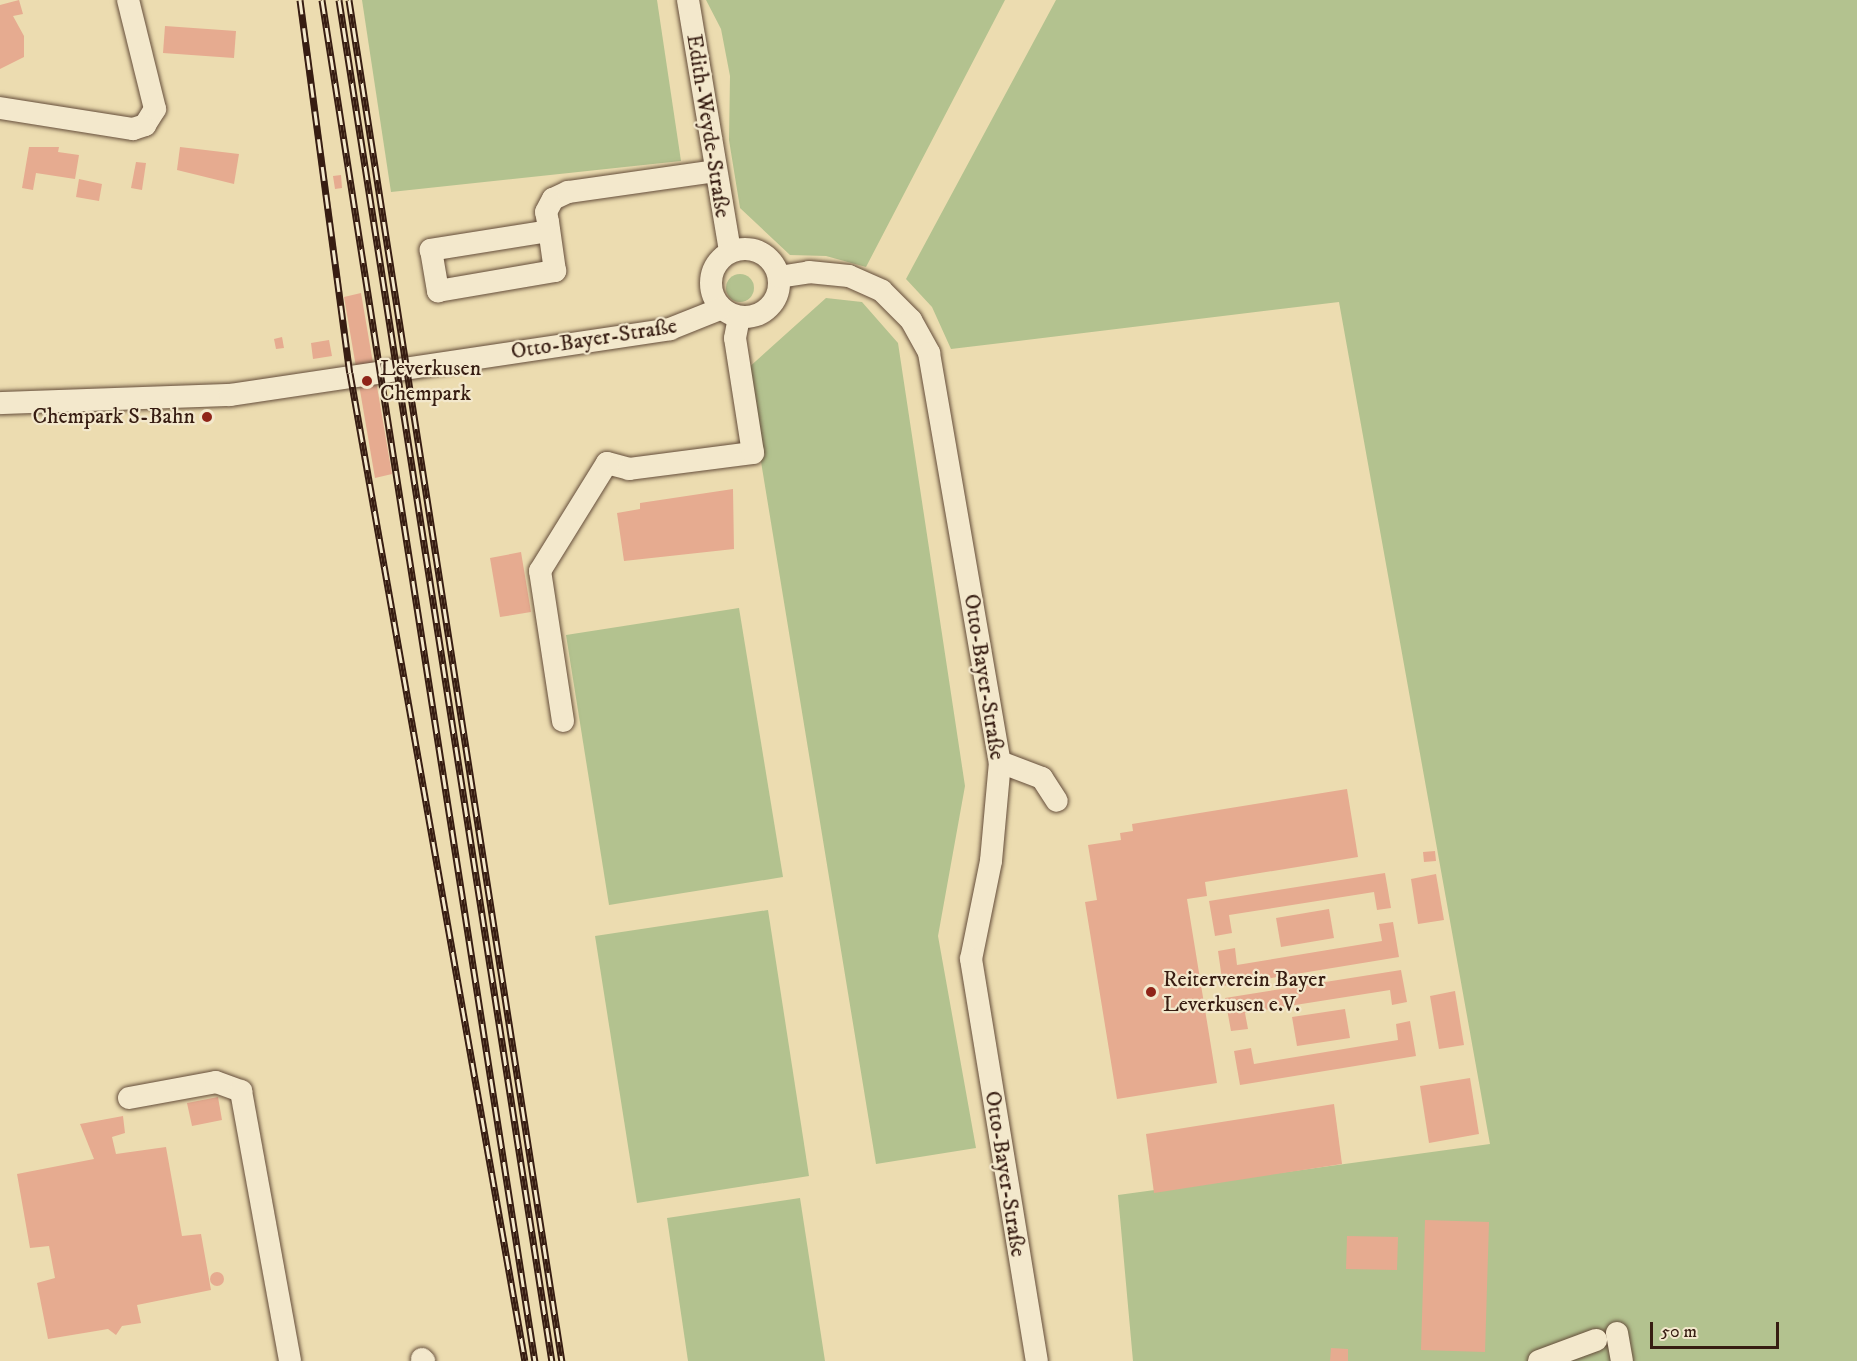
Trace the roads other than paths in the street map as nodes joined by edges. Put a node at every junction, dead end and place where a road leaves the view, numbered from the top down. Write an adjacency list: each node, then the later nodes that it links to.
1 (128, 0): 3 (street)
2 (688, 0): 4 (street, Edith-Weyde-Straße)
3 (0, 108)
4 (715, 171): 5 (street); 6 (street, Edith-Weyde-Straße)
5 (549, 231): 5 (street)
6 (730, 251): 7 (street); 8 (street)
7 (779, 277): 8 (street); 11 (street, Otto-Bayer-Straße)
8 (729, 313): 9 (street, Otto-Bayer-Straße); 10 (street)
9 (0, 403)
10 (563, 721)
11 (1000, 762): 12 (street); 17 (street, Otto-Bayer-Straße)
12 (1057, 801)
13 (129, 1098): 16 (street)
14 (1617, 1333): 19 (street)
15 (1596, 1340): 18 (street)
16 (290, 1361)
17 (1037, 1361)
18 (1539, 1361)
19 (1622, 1361)

